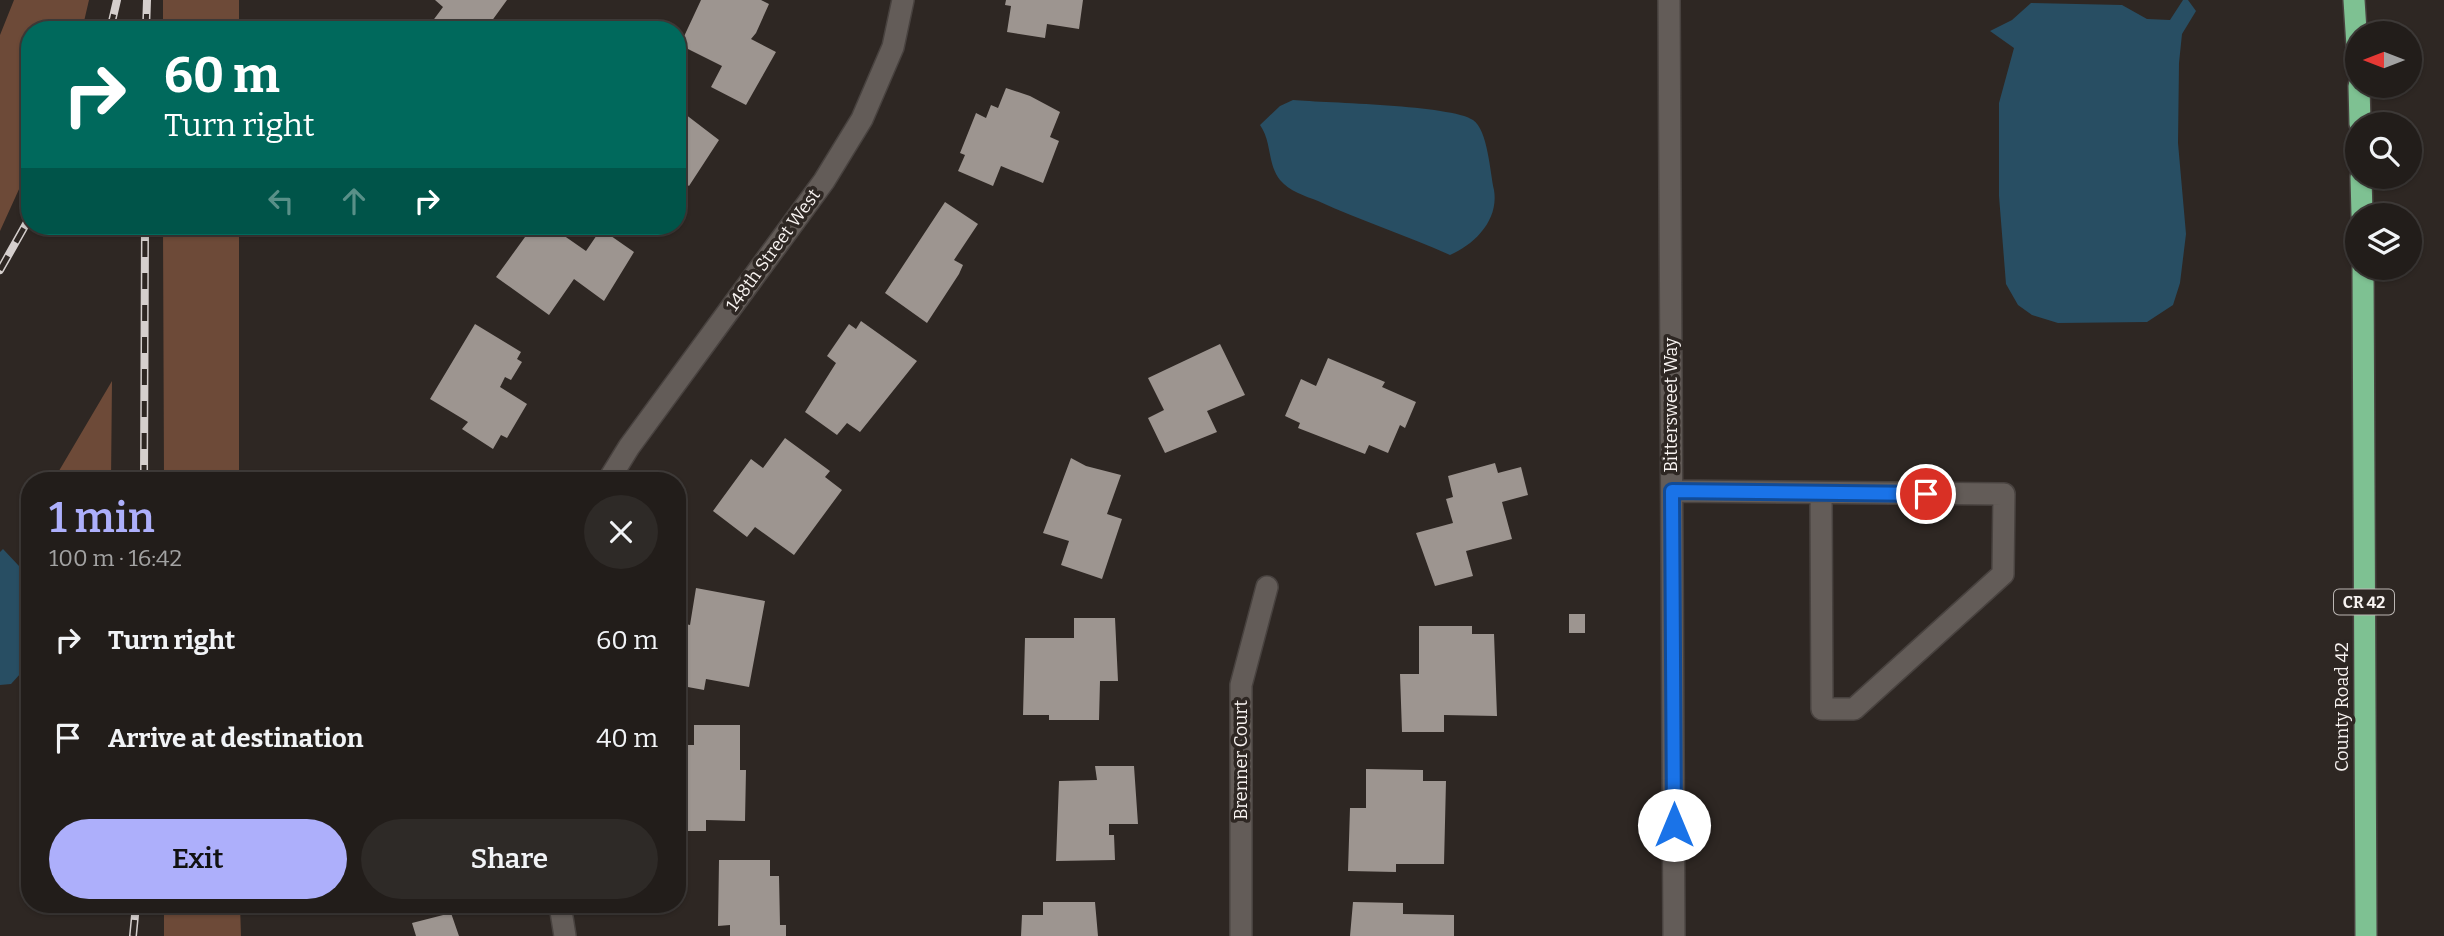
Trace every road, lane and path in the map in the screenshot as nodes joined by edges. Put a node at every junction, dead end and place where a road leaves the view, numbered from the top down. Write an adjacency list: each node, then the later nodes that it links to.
1 (903, 0): 6 (street, 148th Street West)
2 (1669, 0): 7 (street, Bittersweet Way)
3 (2354, 0): 4 (highway)
4 (2355, 21)
5 (2362, 280): 14 (highway, County Road 42 / CR 42)
6 (614, 472)
7 (1672, 491): 8 (street); 13 (street, Bittersweet Way)
8 (1821, 493): 8 (street)
9 (1267, 587): 12 (street, Brenner Court)
10 (561, 913): 11 (street)
11 (565, 936)
12 (1241, 936)
13 (1674, 936)
14 (2366, 936)

